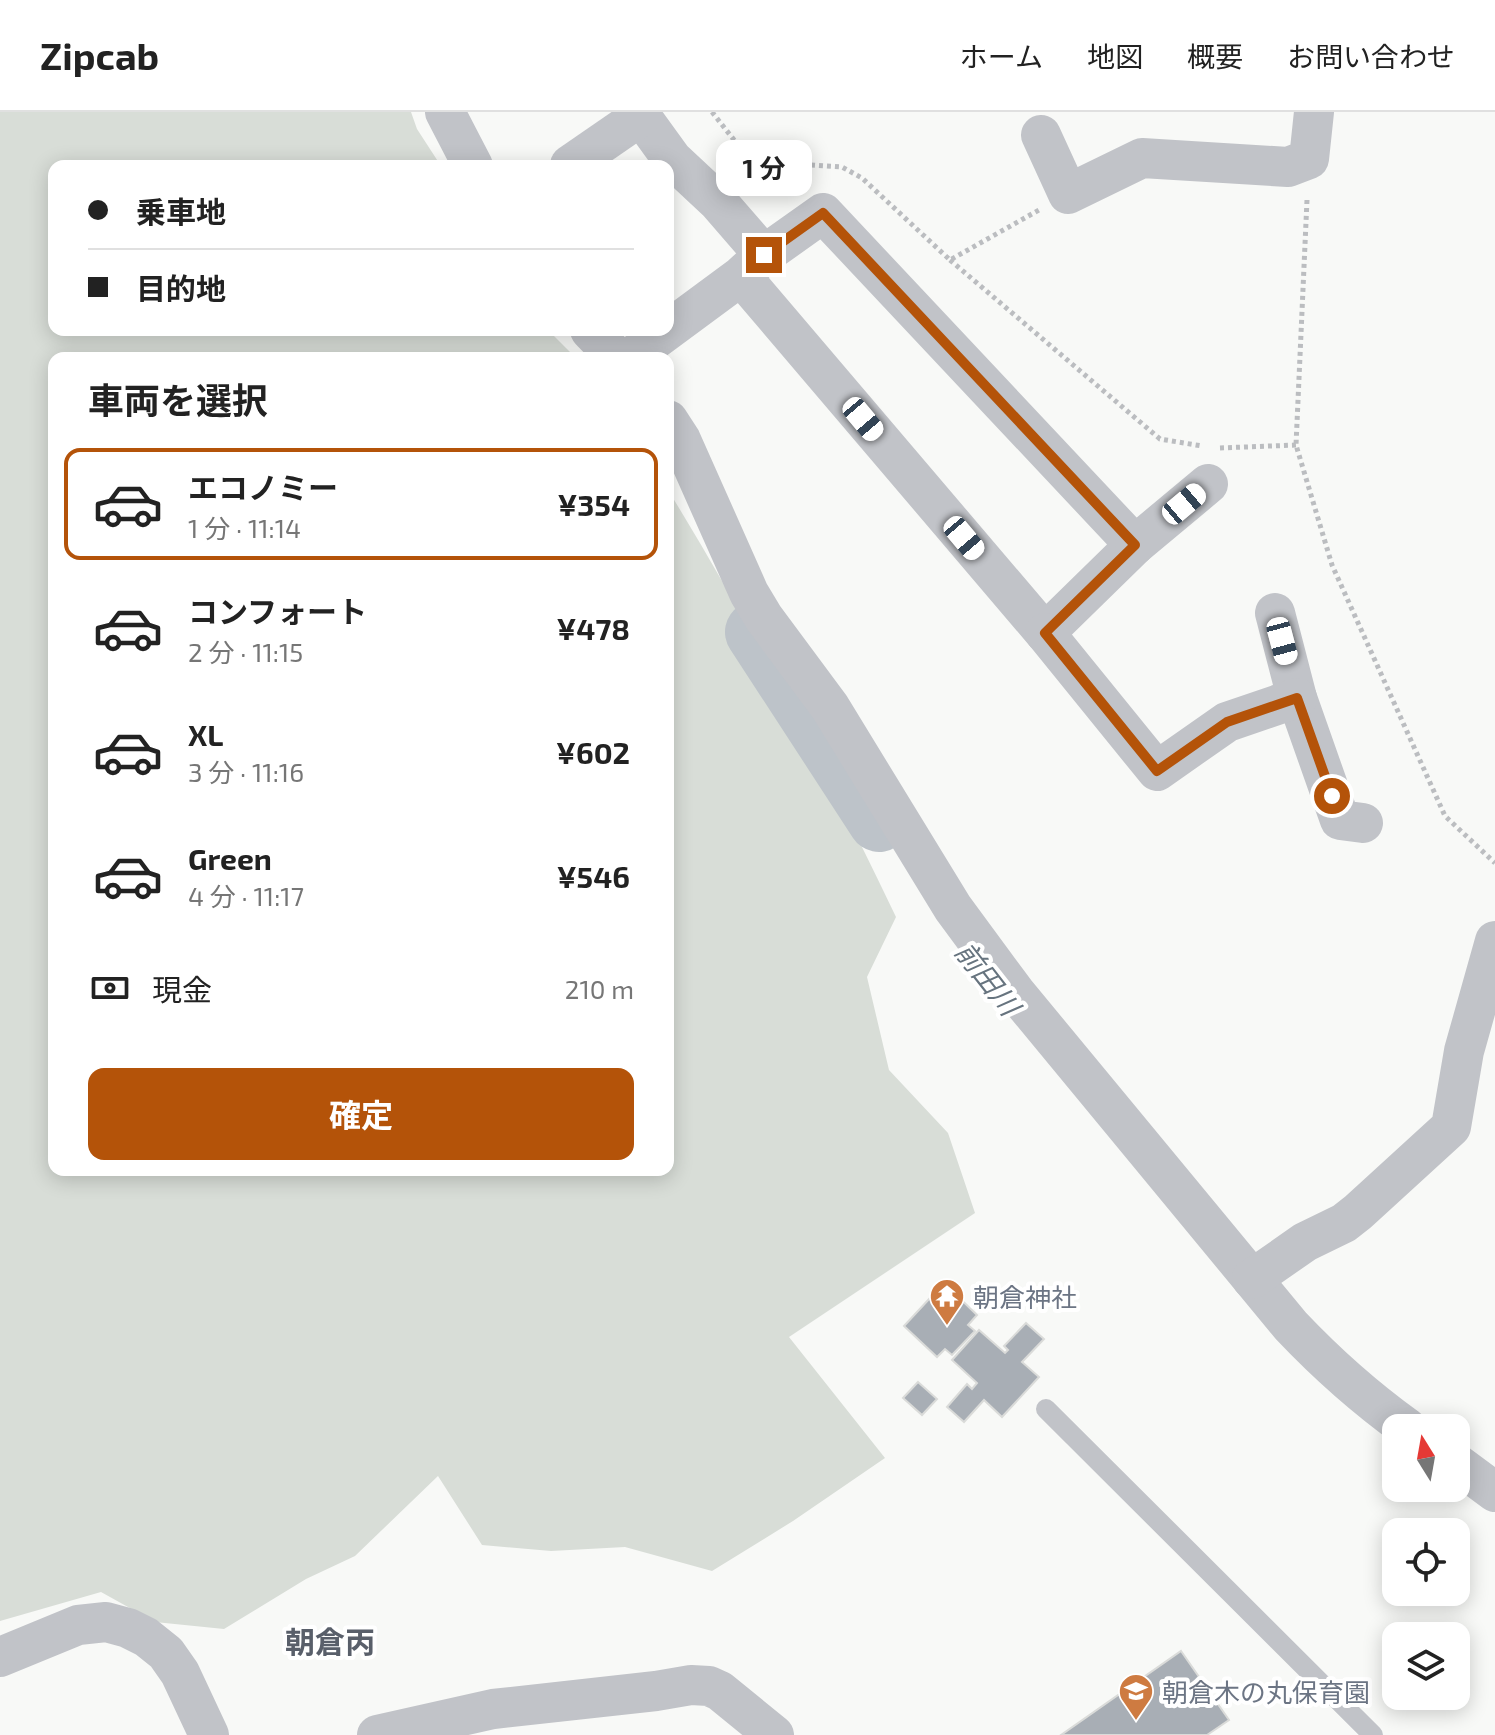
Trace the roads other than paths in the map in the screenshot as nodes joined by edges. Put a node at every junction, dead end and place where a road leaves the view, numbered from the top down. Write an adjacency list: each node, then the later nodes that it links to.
1 (445, 112): 5 (street)
2 (1314, 112): 4 (street)
3 (640, 114): 6 (street); 7 (street)
4 (1041, 135)
5 (470, 160)
6 (577, 160)
7 (673, 160)
8 (674, 161): 9 (street)
9 (752, 265): 10 (street); 17 (street); 19 (street)
10 (674, 324)
11 (596, 336): 13 (street)
12 (659, 336): 14 (street)
13 (611, 352)
14 (638, 352)
15 (674, 429): 23 (street)
16 (1208, 484): 17 (street)
17 (1135, 545): 19 (street)
18 (1275, 613): 20 (street)
19 (1045, 633): 20 (street)
20 (1297, 698): 21 (street)
21 (1363, 823)
22 (1495, 941): 23 (street)
23 (1252, 1279): 25 (street)
24 (1046, 1409): 32 (lane)
25 (1387, 1414)
26 (1470, 1473): 27 (street)
27 (1495, 1492)
28 (0, 1657): 29 (street)
29 (209, 1735)
30 (377, 1735): 31 (street)
31 (774, 1735)
32 (1373, 1735)

